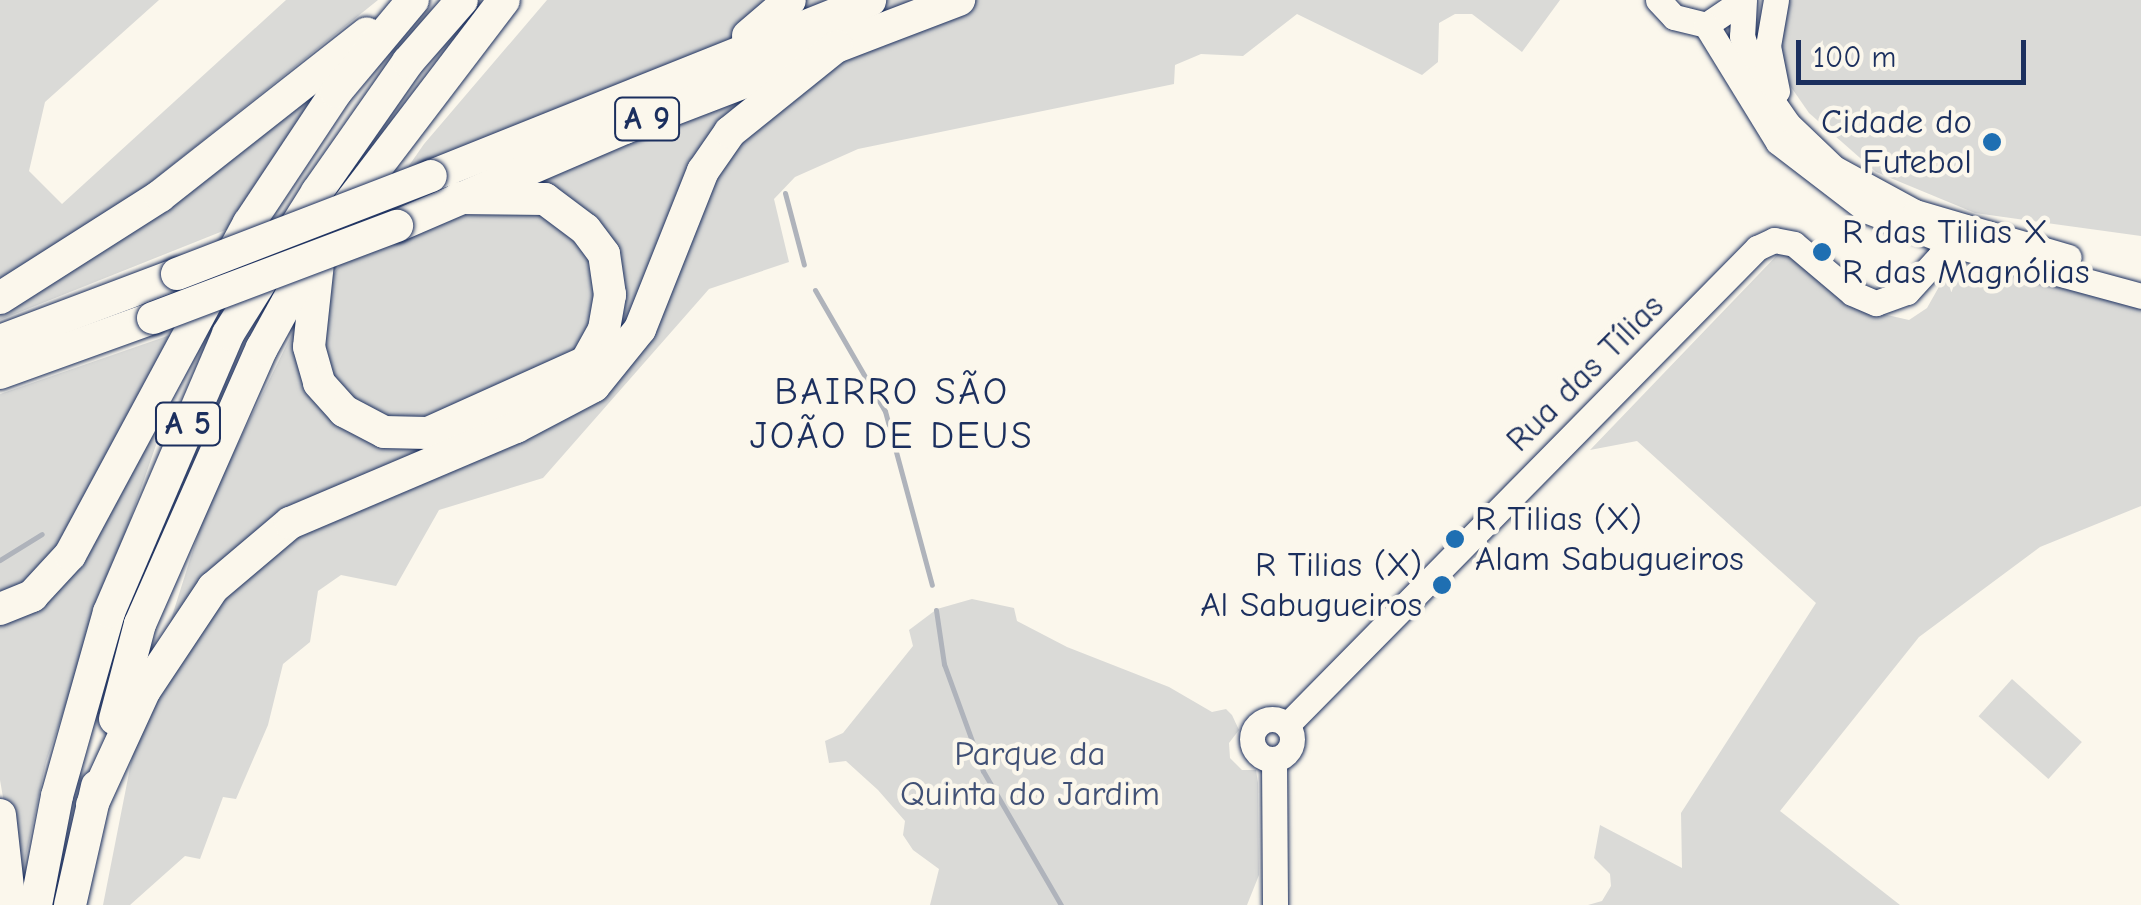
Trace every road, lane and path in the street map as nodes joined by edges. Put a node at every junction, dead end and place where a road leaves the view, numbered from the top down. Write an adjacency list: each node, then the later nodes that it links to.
1 (462, 0): 29 (highway, A 5)
2 (504, 0): 16 (highway, A 5)
3 (790, 0): 12 (highway)
4 (870, 0): 12 (highway, A 9)
5 (959, 0): 11 (highway, A 9)
6 (1658, 0): 10 (main road)
7 (1744, 0): 10 (main road); 13 (main road)
8 (1776, 0): 13 (main road)
9 (405, 8): 21 (highway); 24 (highway)
10 (1706, 25): 15 (main road)
11 (836, 46): 14 (highway, A 9); 25 (highway)
12 (689, 71): 22 (highway, A 9, bridge)
13 (1788, 124): 18 (main road)
14 (459, 198): 16 (highway); 23 (highway, A 9, bridge)
15 (1901, 226): 17 (main road); 19 (main road)
16 (322, 240): 25 (highway, A 5)
17 (1961, 246): 19 (main road, Rua das Tílias); 20 (main road)
18 (2141, 278)
19 (1916, 282): 27 (main road, Rua das Tílias)
20 (2141, 296)
21 (0, 298)
22 (0, 341)
23 (0, 374)
24 (0, 609)
25 (92, 805): 30 (highway, A 5)
26 (0, 815): 28 (highway)
27 (1273, 900)
28 (10, 905)
29 (36, 905)
30 (70, 905)

